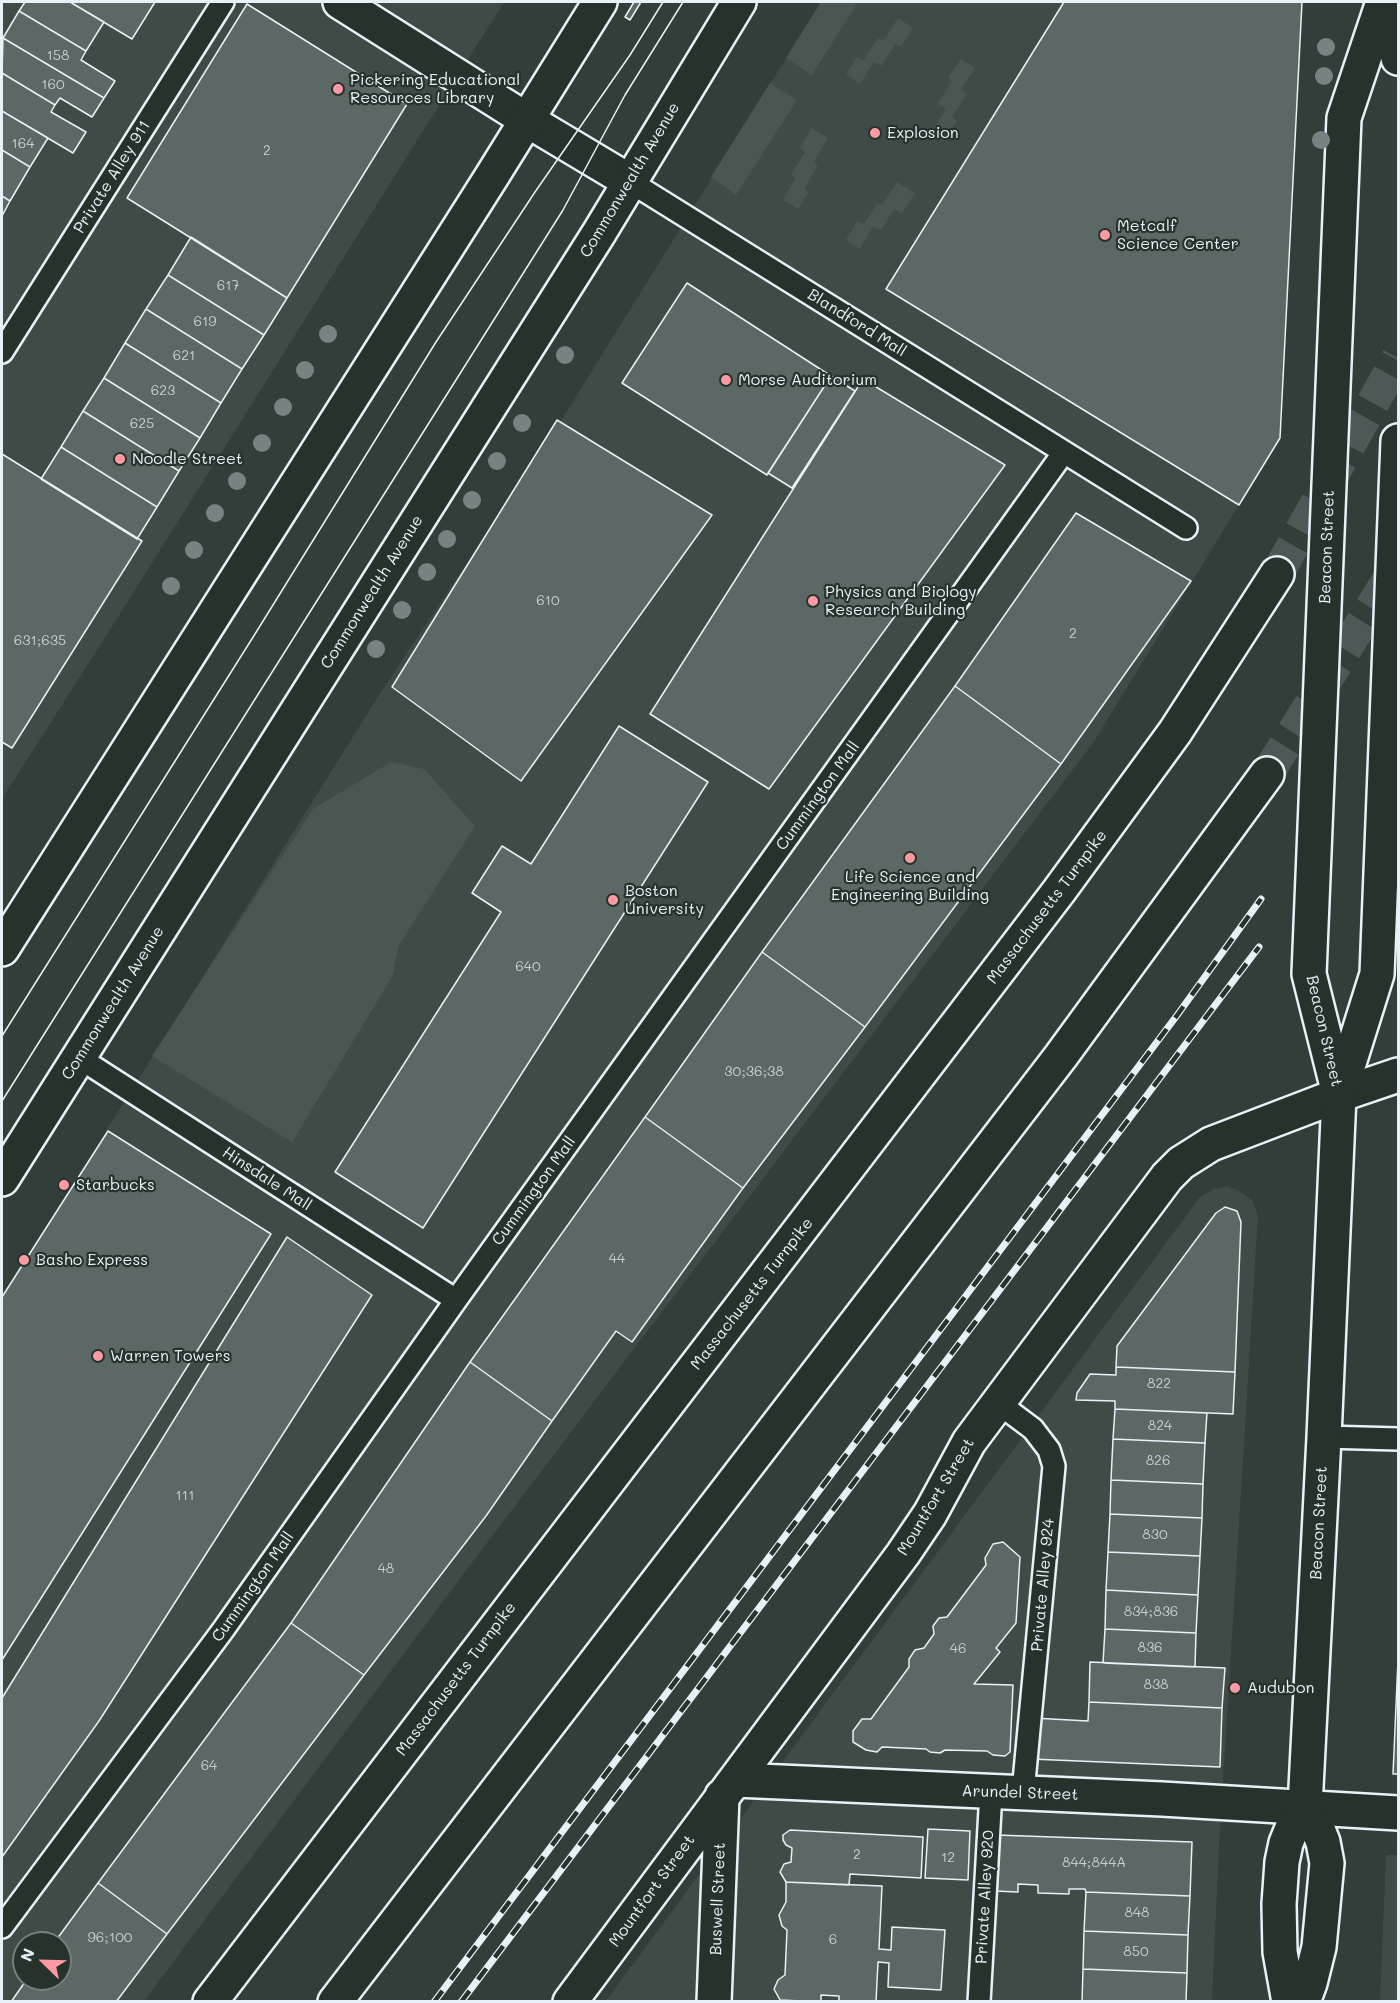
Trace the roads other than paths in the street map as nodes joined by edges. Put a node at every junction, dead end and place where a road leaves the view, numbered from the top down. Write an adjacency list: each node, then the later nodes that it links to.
1 (224, 2): 9 (lane, Private Alley 911)
2 (340, 2): 7 (main road, Blandford Mall)
3 (600, 2): 7 (main road)
4 (739, 2): 8 (main road, Commonwealth Avenue)
5 (1385, 2): 6 (main road, Beacon Street); 18 (main road, Beacon Street)
6 (1398, 58)
7 (527, 120): 8 (main road, Blandford Mall); 15 (main road)
8 (629, 181): 11 (lane, Blandford Mall); 16 (main road, Commonwealth Avenue)
9 (2, 352)
10 (1398, 441): 18 (main road, Beacon Street)
11 (1064, 452): 12 (lane, Blandford Mall); 20 (lane, Cummington Mall)
12 (1186, 528)
13 (1277, 574): 29 (main road, Massachusetts Turnpike)
14 (1267, 774): 30 (main road)
15 (2, 950)
16 (78, 1057): 19 (main road, Commonwealth Avenue); 20 (lane, Hinsdale Mall)
17 (1398, 1076): 18 (main road, Mountfort Street)
18 (1339, 1095): 21 (main road, Mountfort Street); 22 (main road, Beacon Street)
19 (2, 1179)
20 (456, 1300): 28 (lane, Cummington Mall)
21 (997, 1402): 24 (main road, Mountfort Street); 25 (lane, Private Alley 924)
22 (1324, 1437): 23 (lane); 26 (main road, Beacon Street)
23 (1398, 1439)
24 (729, 1788): 25 (main road, Arundel Street); 31 (main road, Mountfort Street); 32 (main road, Buswell Street)
25 (1007, 1792): 26 (main road, Arundel Street); 33 (lane, Private Alley 920)
26 (1305, 1807): 27 (main road, Arundel Street); 34 (main road, Beacon Street); 35 (main road)
27 (1398, 1813)
28 (2, 1928)
29 (210, 2001)
30 (335, 2001)
31 (570, 2001)
32 (714, 2001)
33 (979, 2001)
34 (1289, 2001)
35 (1303, 2001)

